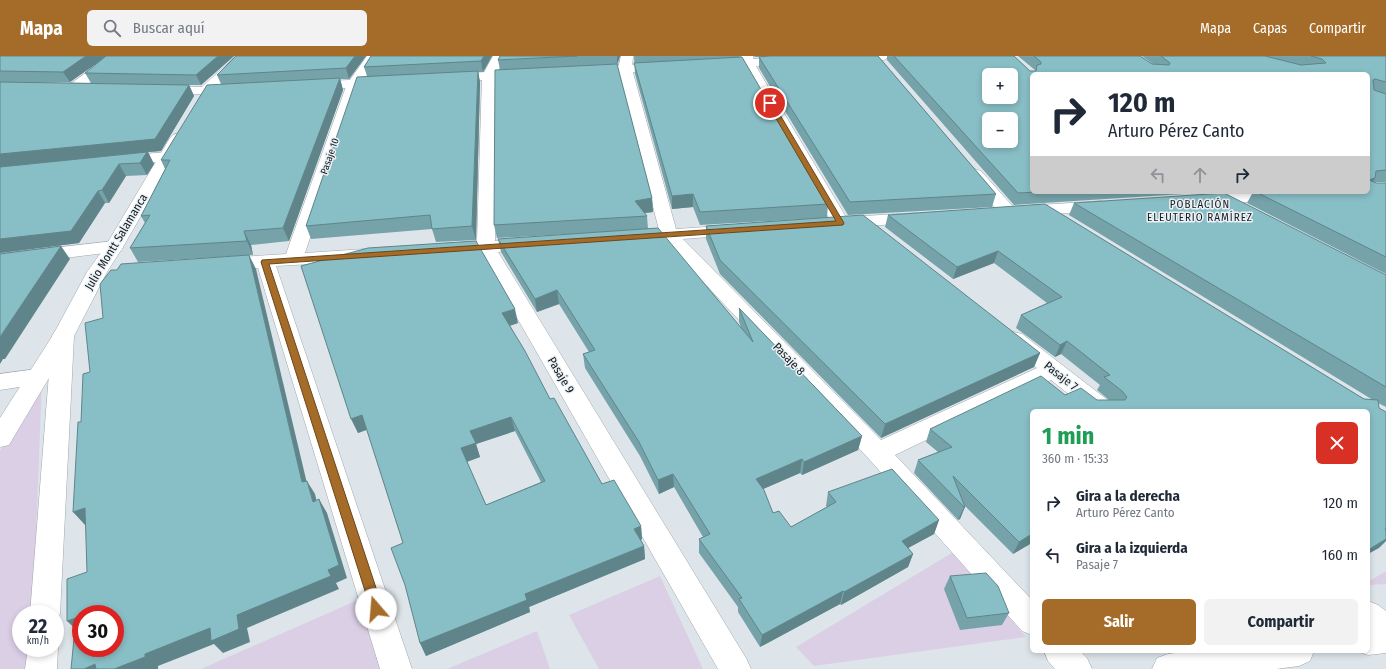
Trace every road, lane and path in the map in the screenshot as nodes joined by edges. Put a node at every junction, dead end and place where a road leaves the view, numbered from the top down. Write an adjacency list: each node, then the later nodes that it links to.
1 (117, 56): 21 (street)
2 (244, 56): 25 (street, Julio Montt Salamanca)
3 (374, 56): 18 (street, Pasaje 10)
4 (499, 56): 15 (street)
5 (874, 56): 6 (street); 9 (street)
6 (830, 59)
7 (747, 60): 8 (street); 11 (street); 38 (street)
8 (801, 60)
9 (884, 62)
10 (626, 63): 12 (street); 13 (street); 41 (street, Pasaje 8)
11 (701, 65)
12 (678, 67)
13 (577, 72)
14 (537, 74): 15 (street)
15 (489, 76): 16 (street); 46 (street)
16 (433, 79)
17 (402, 81): 18 (street)
18 (354, 84): 19 (street); 50 (street, Pasaje 10)
19 (299, 86)
20 (59, 88): 21 (street)
21 (74, 88): 22 (street)
22 (97, 89)
23 (144, 90): 25 (street)
24 (230, 90): 25 (street)
25 (206, 91): 26 (street, Julio Montt Salamanca)
26 (167, 157): 27 (street); 45 (street, Julio Montt Salamanca)
27 (103, 163)
28 (967, 164): 34 (street)
29 (1284, 194): 30 (street)
30 (1220, 198): 31 (street); 35 (street)
31 (1189, 201)
32 (1121, 205): 33 (street)
33 (1045, 210): 34 (street); 39 (street)
34 (1008, 212): 36 (street)
35 (1248, 212)
36 (985, 214)
37 (937, 217): 38 (street)
38 (865, 222): 42 (street)
39 (1072, 226)
40 (755, 229): 41 (street)
41 (669, 235): 43 (street); 62 (street, Pasaje 8)
42 (884, 237)
43 (616, 238)
44 (547, 243): 46 (street)
45 (114, 247): 49 (street); 54 (street, Julio Montt Salamanca)
46 (486, 247): 47 (street); 74 (street, Pasaje 9)
47 (432, 250)
48 (385, 253): 50 (street)
49 (0, 260)
50 (293, 260): 51 (street)
51 (265, 262): 52 (street); 73 (street)
52 (204, 266)
53 (120, 271): 54 (street)
54 (97, 272): 56 (street, Julio Montt Salamanca)
55 (997, 326): 57 (street, Pasaje 7)
56 (62, 336): 58 (street, Julio Montt Salamanca); 63 (street)
57 (1053, 370): 60 (street, Pasaje 7); 62 (street)
58 (37, 377): 59 (street); 61 (street, Julio Montt Salamanca)
59 (0, 382)
60 (1103, 409)
61 (0, 438)
62 (878, 452): 65 (street, Pasaje 8)
63 (46, 605)
64 (1370, 616): 66 (street)
65 (1030, 619)
66 (1386, 628)
67 (1386, 639): 68 (street)
68 (1370, 641)
69 (1061, 653): 75 (street)
70 (1284, 653): 76 (street)
71 (42, 657): 72 (street)
72 (41, 669)
73 (396, 669)
74 (735, 669)
75 (1076, 669)
76 (1168, 669)

